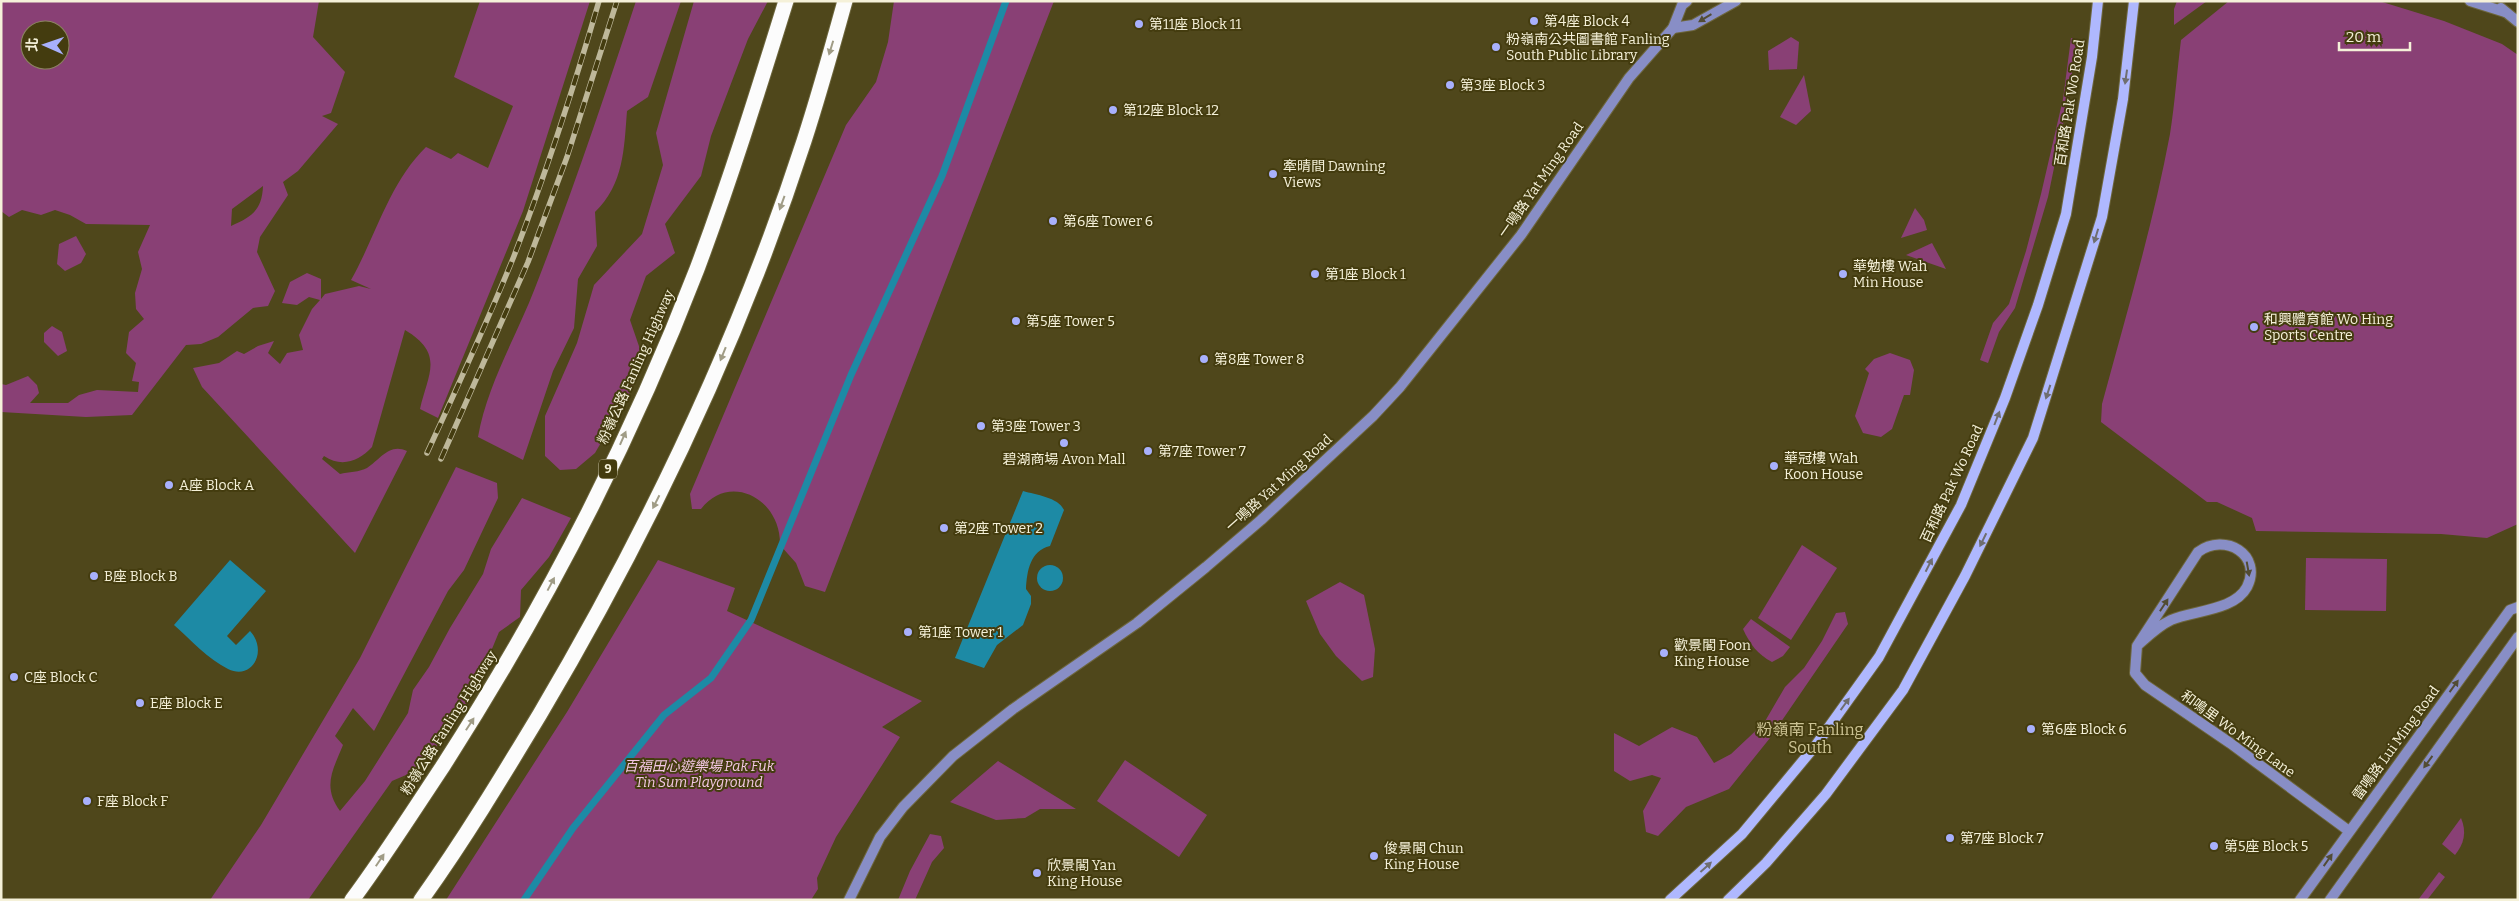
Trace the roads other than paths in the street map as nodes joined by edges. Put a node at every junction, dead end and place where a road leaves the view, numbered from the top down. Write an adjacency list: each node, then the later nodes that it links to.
1 (786, 1): 16 (highway, 粉嶺公路 Fanling Highway / 9, one-way to 1)
2 (845, 1): 17 (highway, one-way to 17)
3 (1687, 1): 11 (street, 一鳴路 Yat Ming Road)
4 (1736, 1): 11 (street, one-way to 11)
5 (2098, 1): 19 (main road, 百和路 Pak Wo Road, one-way to 5)
6 (2134, 1): 20 (main road, one-way to 20)
7 (2470, 1): 9 (street)
8 (2492, 1): 9 (street)
9 (2505, 12): 10 (street)
10 (2518, 22)
11 (1673, 28): 18 (street, 一鳴路 Yat Ming Road)
12 (2518, 607): 15 (street, 雷鳴路 Lui Ming Road, one-way to 12)
13 (2518, 637): 22 (street, one-way to 22)
14 (2138, 646): 14 (street, 和鳴里 Wo Ming Lane, one-way to 14); 15 (street, 和鳴里 Wo Ming Lane)
15 (2349, 831): 21 (street, 雷鳴路 Lui Ming Road, one-way to 15)
16 (352, 900)
17 (422, 900)
18 (849, 900)
19 (1670, 900)
20 (1728, 900)
21 (2300, 900)
22 (2330, 900)

